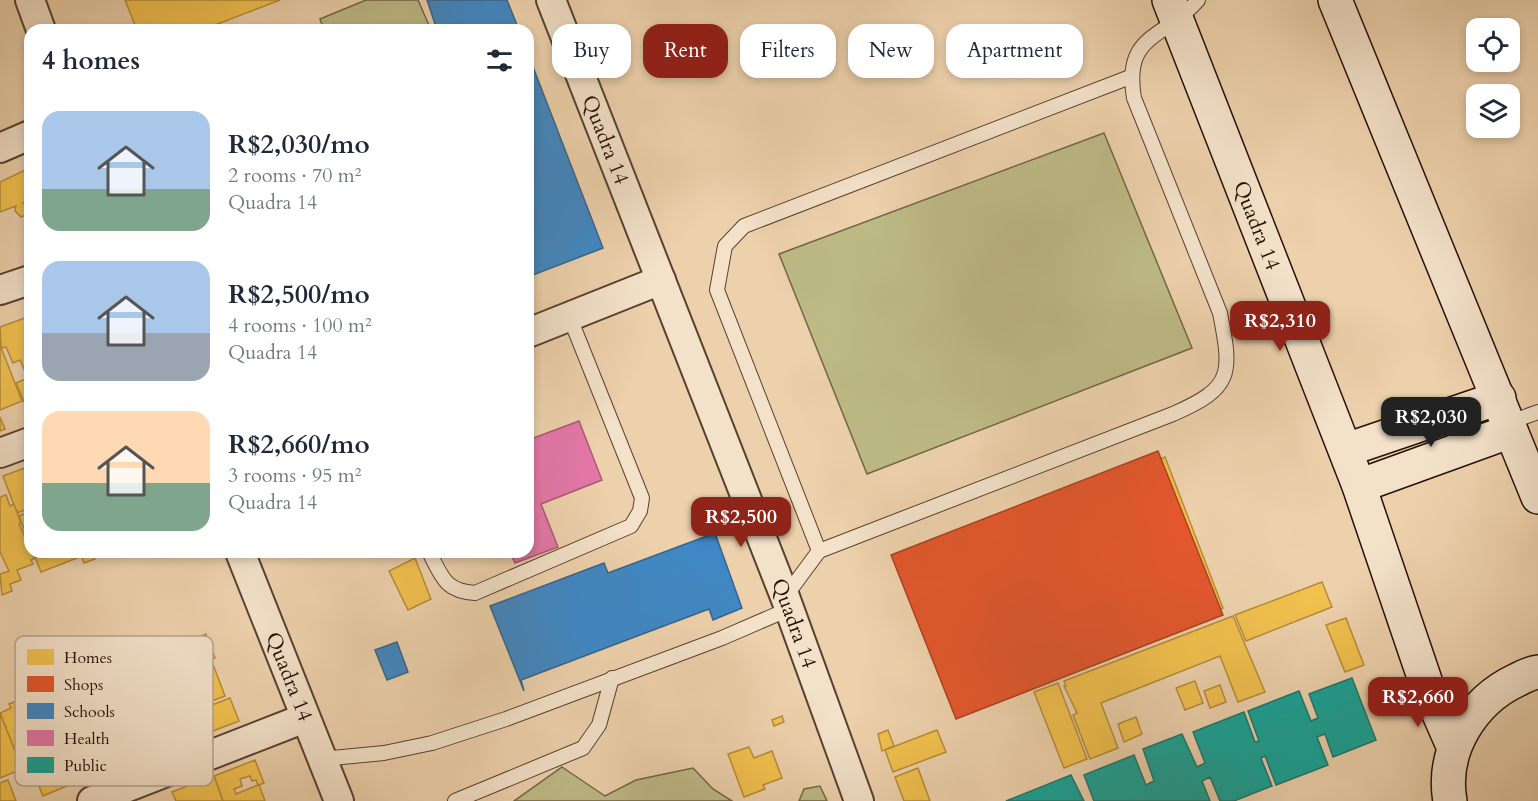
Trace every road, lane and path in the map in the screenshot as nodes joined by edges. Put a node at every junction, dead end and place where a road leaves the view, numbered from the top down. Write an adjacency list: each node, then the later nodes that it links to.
1 (30, 0): 5 (street)
2 (551, 0): 9 (street, Quadra 14)
3 (1335, 0): 14 (main road)
4 (1182, 6): 6 (lane); 16 (main road, Quadra 14)
5 (39, 24)
6 (1130, 76): 20 (lane); 20 (lane)
7 (24, 138): 8 (street)
8 (0, 148)
9 (661, 280): 12 (street); 23 (street, Quadra 14)
10 (24, 282): 11 (street)
11 (0, 290)
12 (570, 318): 13 (street); 22 (lane)
13 (534, 331)
14 (1517, 427): 16 (main road); 18 (main road); 19 (main road)
15 (24, 444): 17 (street)
16 (1346, 450): 18 (main road, Quadra 14)
17 (0, 453)
18 (1359, 486): 27 (main road, Quadra 14)
19 (1538, 498)
20 (819, 551): 23 (lane)
21 (242, 558): 26 (street, Quadra 14)
22 (432, 558)
23 (787, 603): 25 (lane); 35 (street, Quadra 14)
24 (1538, 672): 27 (main road)
25 (612, 678): 29 (lane); 34 (lane)
26 (305, 718): 28 (street); 29 (street, Quadra 14)
27 (1454, 748): 31 (main road)
28 (213, 754)
29 (322, 759): 33 (street, Quadra 14)
30 (130, 786): 32 (street)
31 (1444, 797)
32 (92, 801)
33 (339, 801)
34 (455, 801)
35 (859, 801)

